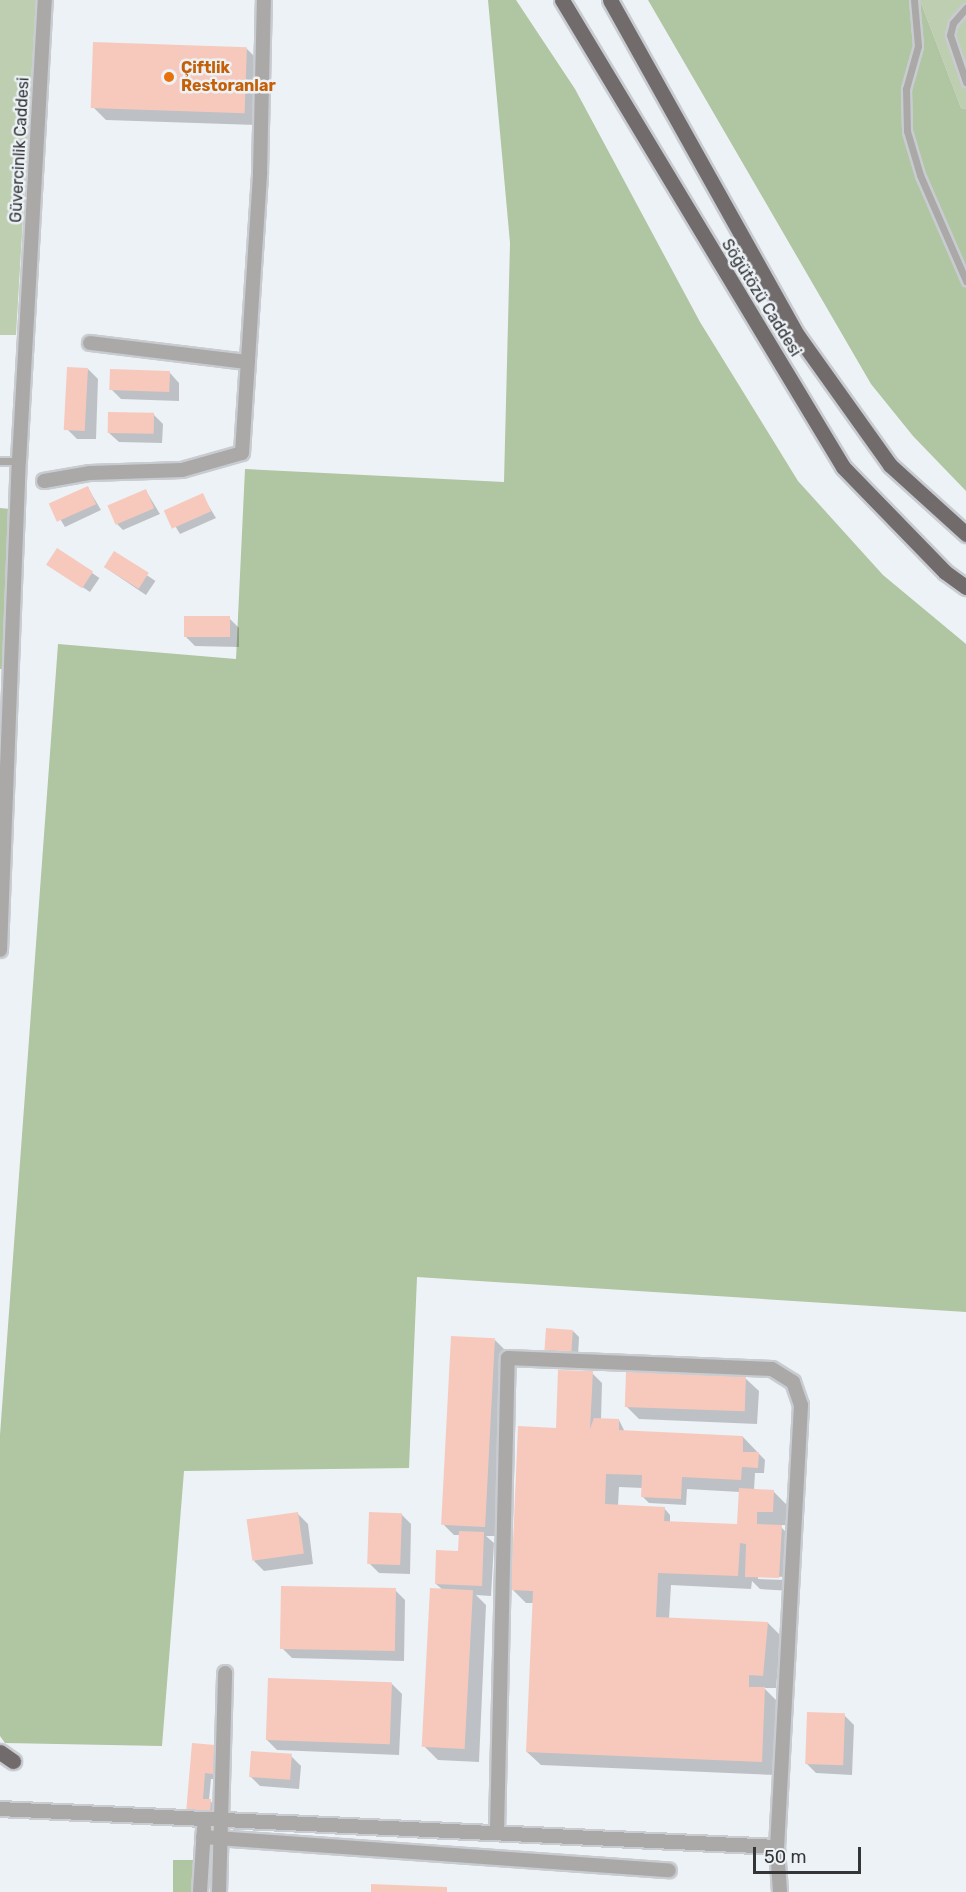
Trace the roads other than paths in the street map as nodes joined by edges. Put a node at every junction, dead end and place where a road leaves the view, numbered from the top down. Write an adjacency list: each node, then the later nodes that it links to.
1 (45, 0): 12 (street, Güvercinlik Caddesi)
2 (264, 0): 10 (street)
3 (562, 0): 15 (main road, Söğütözü Caddesi)
4 (610, 0): 14 (main road, Söğütözü Caddesi)
5 (914, 0): 8 (lane)
6 (966, 8): 7 (lane)
7 (966, 80)
8 (966, 281)
9 (90, 343): 10 (street)
10 (248, 362): 13 (street)
11 (0, 461): 12 (lane)
12 (19, 462): 16 (street, Güvercinlik Caddesi)
13 (44, 481)
14 (966, 534)
15 (966, 587)
16 (0, 950)
17 (225, 1673): 22 (street)
18 (0, 1752): 19 (main road)
19 (13, 1761)
20 (0, 1809): 21 (street)
21 (204, 1819): 22 (street); 24 (street)
22 (221, 1819): 23 (street); 25 (street)
23 (498, 1831): 26 (street); 26 (street)
24 (203, 1837): 25 (street); 28 (street)
25 (221, 1837): 27 (street); 29 (street)
26 (777, 1847): 30 (street)
27 (669, 1870)
28 (200, 1892)
29 (219, 1892)
30 (780, 1892)

